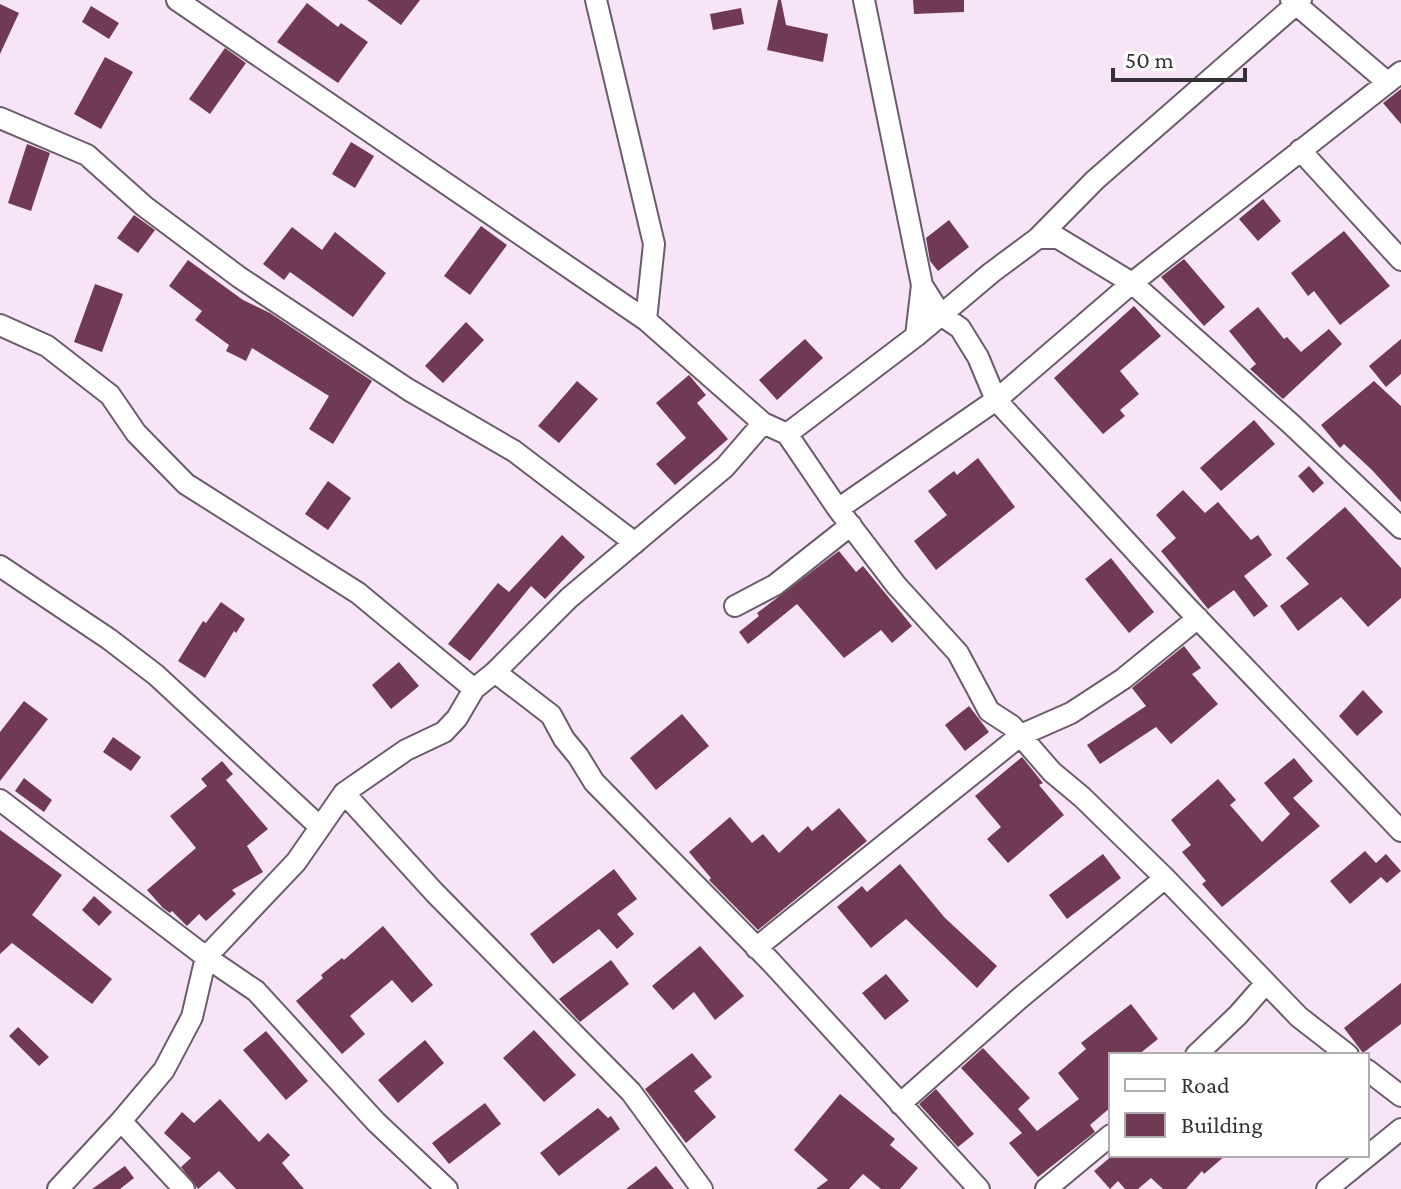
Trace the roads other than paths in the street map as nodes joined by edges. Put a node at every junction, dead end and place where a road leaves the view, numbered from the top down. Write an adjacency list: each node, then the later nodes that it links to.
1 (177, 0): 13 (street)
2 (596, 0): 13 (street)
3 (864, 0): 11 (street)
4 (1296, 2): 5 (street); 8 (street)
5 (1394, 77): 7 (street)
6 (0, 118): 21 (street)
7 (1300, 150): 9 (street); 10 (street)
8 (1038, 238): 10 (street); 12 (street)
9 (1401, 260)
10 (1132, 283): 16 (street); 20 (street)
11 (922, 285): 12 (street); 15 (street)
12 (941, 315): 15 (street); 16 (street)
13 (646, 320): 17 (street)
14 (0, 325): 26 (street)
15 (916, 336): 18 (street)
16 (996, 400): 19 (street); 24 (street)
17 (763, 423): 18 (street); 21 (street)
18 (787, 434): 19 (street)
19 (844, 517): 23 (street); 27 (street)
20 (1401, 528)
21 (635, 543): 25 (street)
22 (0, 566): 30 (street)
23 (735, 606)
24 (1198, 618): 27 (street); 31 (street)
25 (495, 672): 26 (street); 33 (street)
26 (474, 689): 28 (street)
27 (1021, 735): 32 (street); 33 (street)
28 (344, 793): 30 (street); 49 (street)
29 (0, 800): 34 (street)
30 (320, 827): 34 (street)
31 (1401, 831)
32 (1165, 878): 35 (street); 40 (street)
33 (756, 948): 40 (street)
34 (206, 957): 41 (street); 48 (street)
35 (1266, 983): 36 (street); 37 (street)
36 (1198, 1053)
37 (1345, 1053)
38 (1369, 1072): 39 (street)
39 (1401, 1096)
40 (900, 1104): 50 (street)
41 (121, 1121): 46 (street); 47 (street)
42 (1401, 1129): 44 (street)
43 (1109, 1137): 51 (street)
44 (1369, 1155)
45 (1366, 1157): 52 (street)
46 (58, 1189)
47 (184, 1189)
48 (447, 1189)
49 (702, 1189)
50 (979, 1189)
51 (1046, 1189)
52 (1327, 1189)

